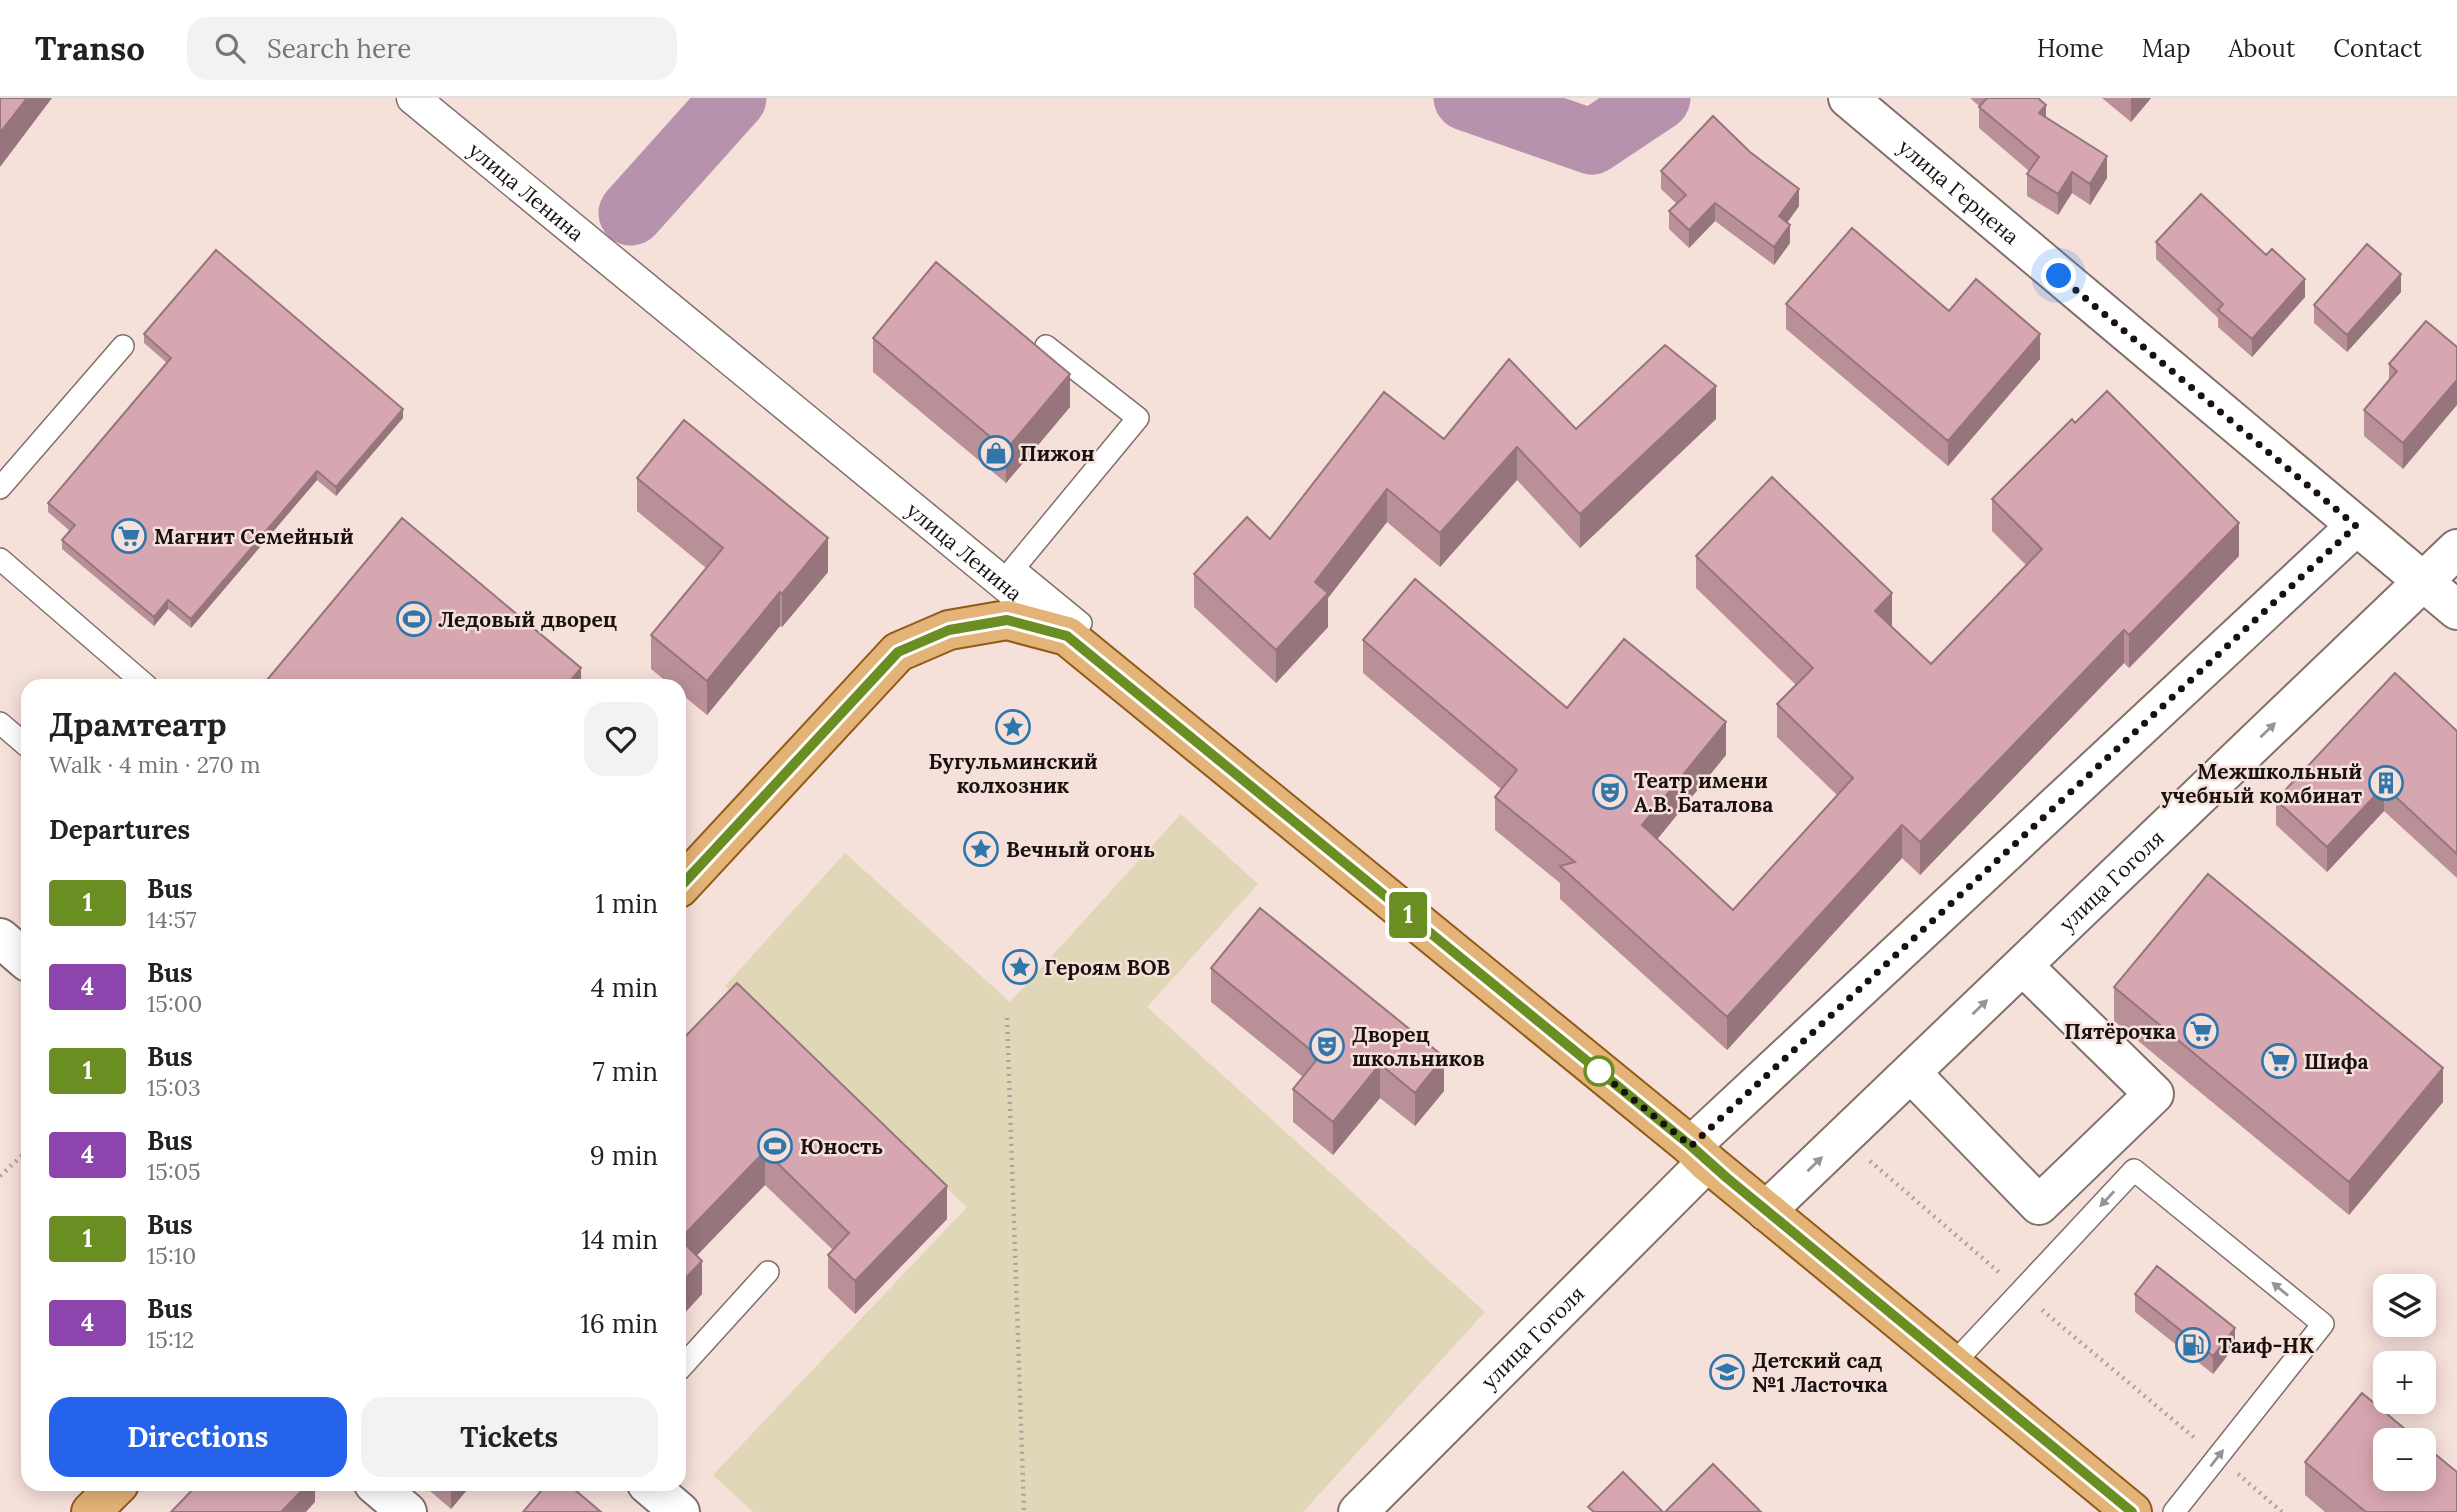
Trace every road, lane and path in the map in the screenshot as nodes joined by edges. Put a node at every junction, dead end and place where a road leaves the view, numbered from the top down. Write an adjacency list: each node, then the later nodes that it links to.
1 (413, 98): 11 (street, улица Ленина)
2 (1848, 98): 6 (street, улица Герцена)
3 (123, 346): 5 (lane)
4 (1046, 346): 11 (lane)
5 (0, 488)
6 (2356, 526): 9 (street, улица Герцена); 22 (street, улица Гоголя)
7 (2457, 550): 9 (street, улица Гоголя)
8 (0, 559): 12 (lane)
9 (2422, 581): 10 (street, улица Герцена); 18 (street, улица Гоголя, one-way to 9)
10 (2457, 610)
11 (1067, 636): 15 (main road); 22 (main road, улица Ленина)
12 (139, 679)
13 (0, 723): 14 (lane)
14 (21, 741)
15 (686, 880)
16 (0, 938): 17 (street)
17 (21, 956)
18 (2023, 965): 20 (street, улица Гоголя, one-way to 18); 20 (street)
19 (1007, 1018): 37 (path)
20 (1911, 1073): 21 (street, улица Гоголя)
21 (1843, 1138): 25 (street, улица Гоголя, one-way to 21); 27 (path)
22 (1699, 1154): 25 (main road, улица Ленина); 38 (street, улица Гоголя)
23 (21, 1156): 24 (path)
24 (0, 1176)
25 (1766, 1211): 29 (main road, улица Ленина)
26 (768, 1272): 28 (lane)
27 (2021, 1292): 29 (lane); 30 (path); 30 (lane, one-way to 27)
28 (686, 1362)
29 (1953, 1364): 39 (main road, улица Ленина)
30 (2218, 1457): 40 (lane, one-way to 30); 41 (path)
31 (112, 1491): 34 (main road)
32 (382, 1491): 35 (street)
33 (655, 1491): 36 (street)
34 (91, 1512)
35 (407, 1512)
36 (680, 1512)
37 (1024, 1512)
38 (1358, 1512)
39 (2132, 1512)
40 (2174, 1512)
41 (2282, 1512)

